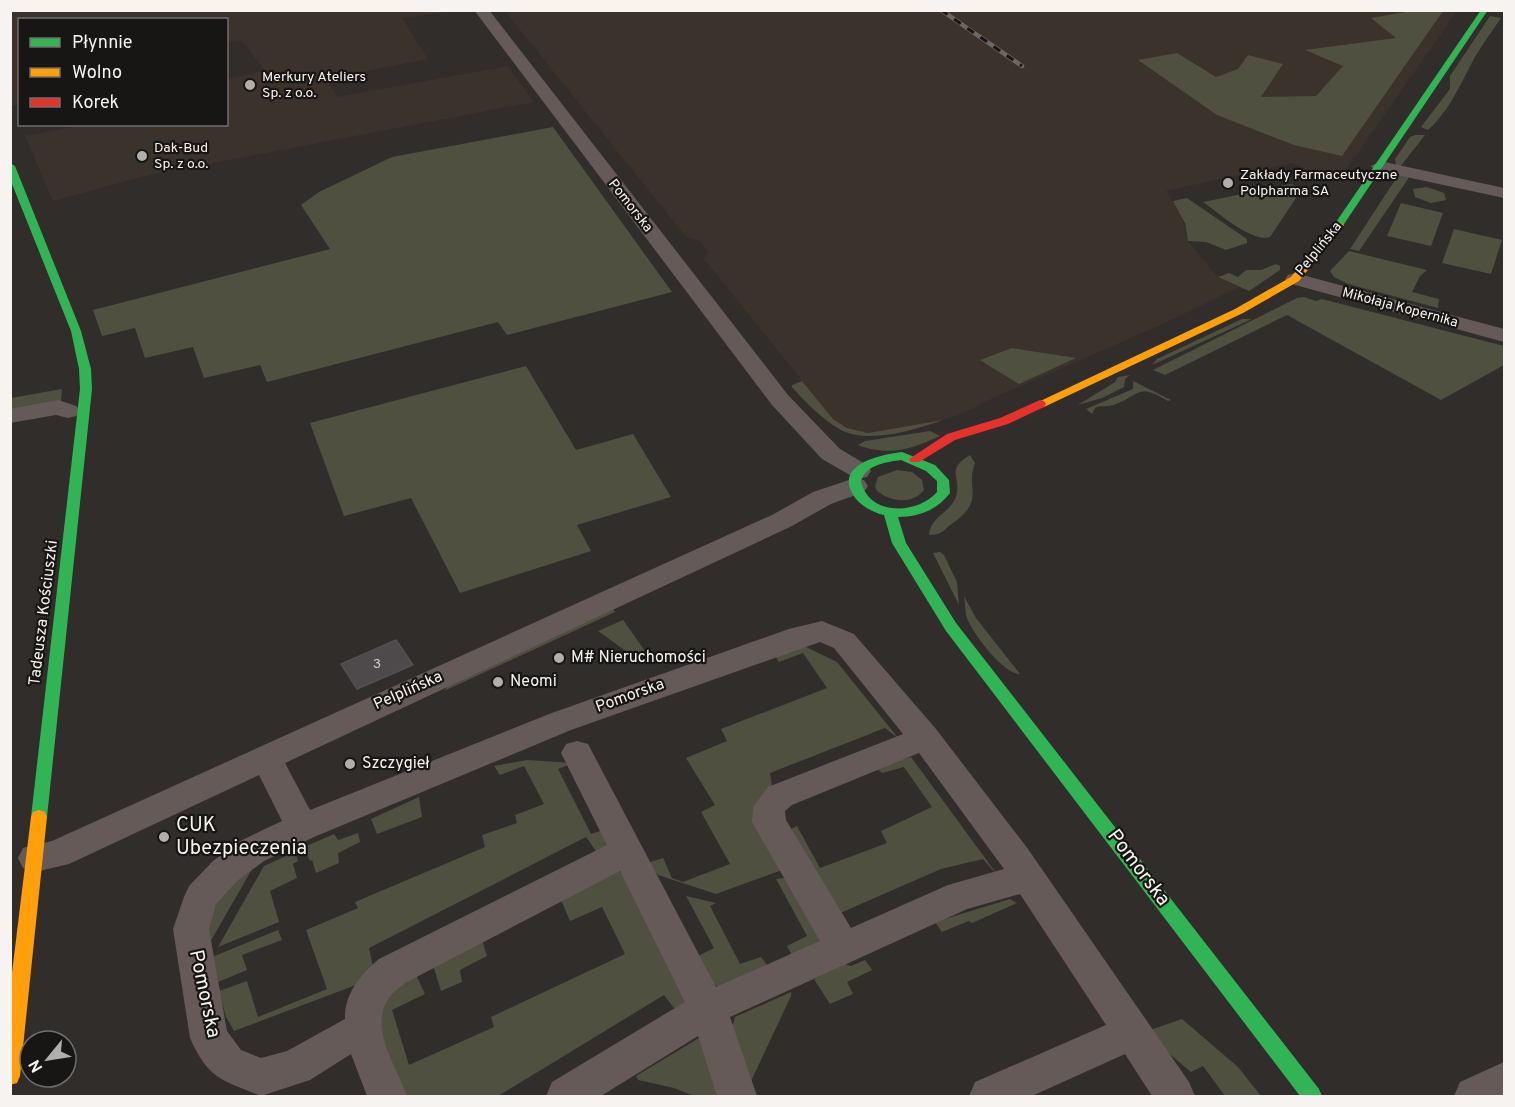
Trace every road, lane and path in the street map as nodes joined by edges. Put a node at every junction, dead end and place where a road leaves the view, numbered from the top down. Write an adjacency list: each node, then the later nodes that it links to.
1 (481, 10): 13 (street, Pomorska)
2 (1485, 10): 4 (street, Pelplińska)
3 (10, 166): 21 (street, Tadeusza Kościuszki)
4 (1380, 166): 5 (street); 6 (street, Pelplińska)
5 (1504, 193)
6 (1295, 279): 7 (street, Mikołaja Kopernika); 10 (street, Pelplińska)
7 (1504, 336)
8 (68, 411): 9 (street)
9 (10, 416)
10 (1004, 421): 11 (street, Pelplińska); 12 (street, Pelplińska)
11 (968, 447)
12 (915, 459): 13 (street); 13 (street)
13 (870, 487): 15 (street, Pomorska); 18 (street, Pelplińska)
14 (934, 573): 15 (street, Pomorska)
15 (963, 639): 34 (street, Pomorska)
16 (925, 738): 19 (street, Pomorska); 22 (street, Pomorska); 23 (street)
17 (577, 753): 20 (street)
18 (265, 756): 19 (street); 21 (street, Pelplińska)
19 (302, 826): 25 (street, Pomorska)
20 (627, 851): 24 (street); 25 (street)
21 (35, 858): 27 (street, Tadeusza Kościuszki)
22 (1026, 878): 23 (street); 26 (street, Pomorska)
23 (844, 949): 24 (street)
24 (708, 1009): 30 (street); 31 (street)
25 (363, 1031): 29 (street)
26 (1131, 1033): 32 (street); 33 (street, Pomorska)
27 (10, 1076)
28 (1504, 1081): 35 (street)
29 (387, 1096)
30 (566, 1096)
31 (737, 1096)
32 (989, 1096)
33 (1175, 1096)
34 (1312, 1096)
35 (1474, 1096)

